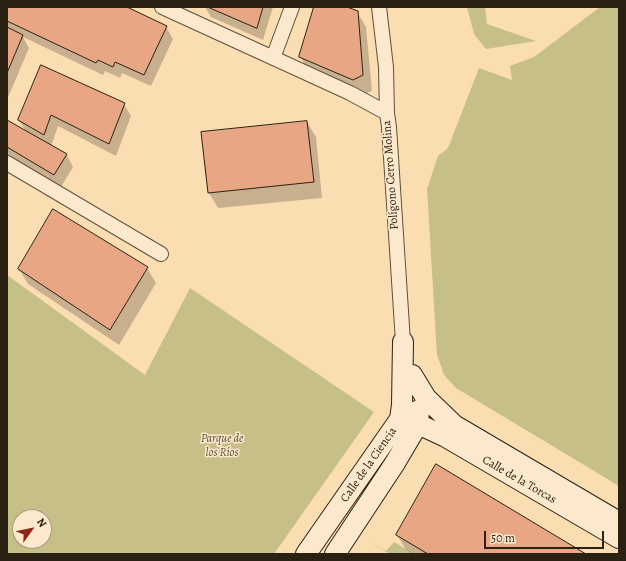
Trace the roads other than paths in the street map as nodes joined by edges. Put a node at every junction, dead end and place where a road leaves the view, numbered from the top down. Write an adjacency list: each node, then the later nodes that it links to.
1 (162, 7): 4 (street)
2 (292, 7): 5 (street)
3 (379, 7): 6 (street, Polígono Cerro Molina)
4 (179, 11): 5 (street)
5 (273, 58): 6 (street)
6 (387, 112): 9 (street, Polígono Cerro Molina)
7 (7, 163): 8 (street)
8 (161, 254)
9 (403, 342): 10 (street); 11 (street, Calle de la Ciencia)
10 (412, 375): 11 (street); 12 (street)
11 (409, 416): 12 (street); 14 (street, Calle de la Torcas); 15 (street, Calle de la Ciencia); 16 (street, Calle de la Ciencia)
12 (449, 421): 13 (street)
13 (619, 522)
14 (619, 538)
15 (306, 554)
16 (334, 554)

